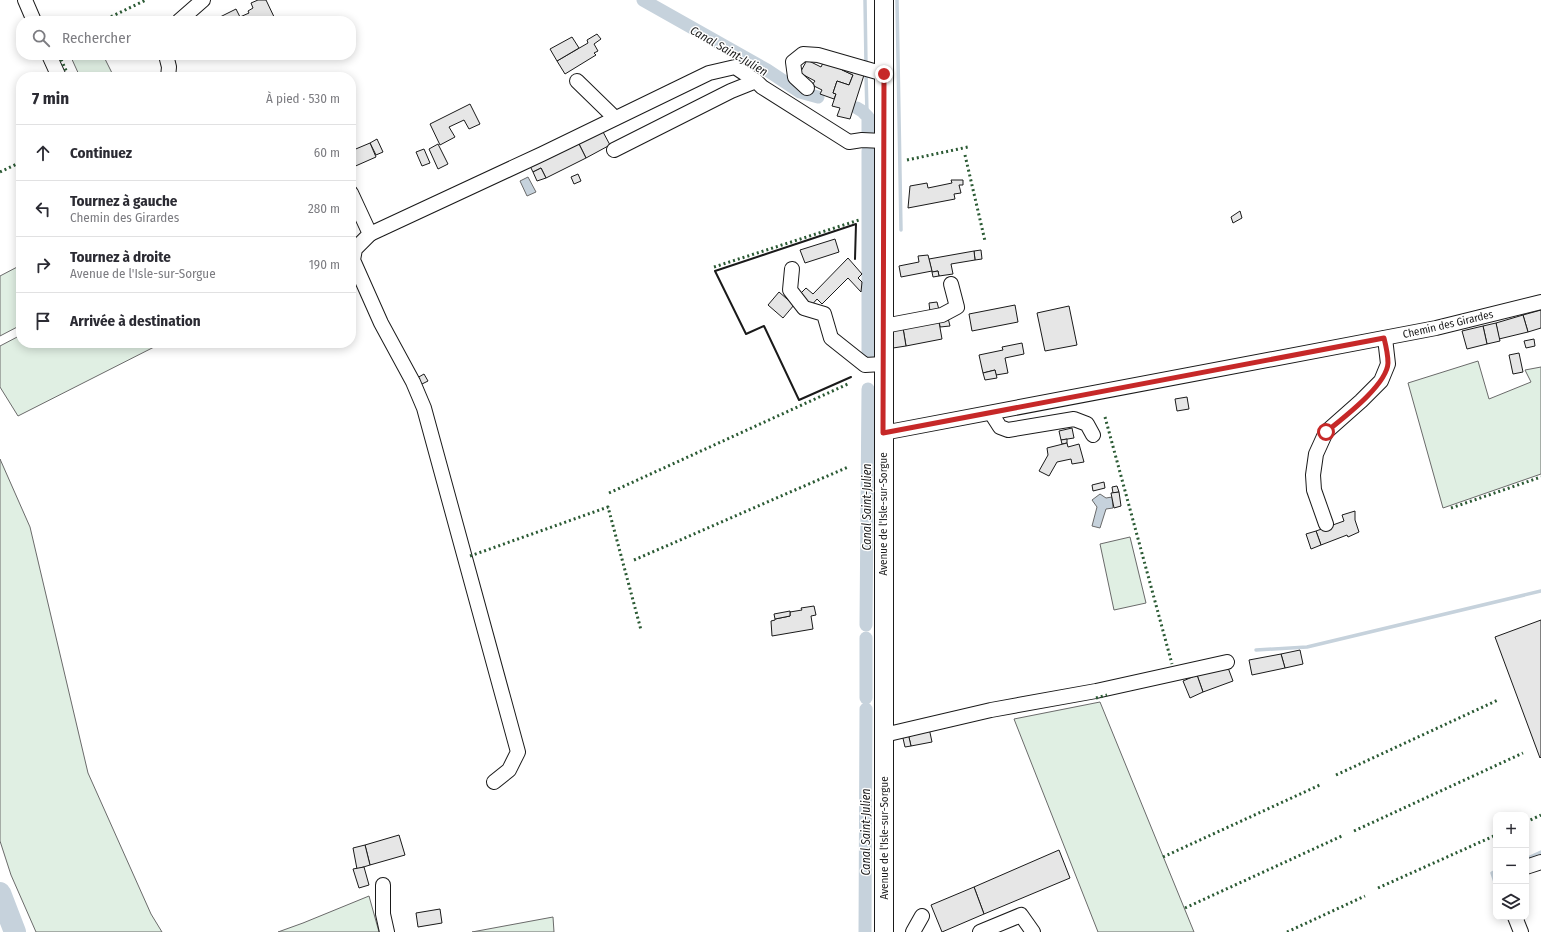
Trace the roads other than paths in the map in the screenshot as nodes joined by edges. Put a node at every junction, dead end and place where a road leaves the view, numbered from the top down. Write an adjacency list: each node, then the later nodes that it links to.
1 (25, 0): 4 (street)
2 (203, 0): 5 (street)
3 (884, 0): 10 (main road, Avenue de l'Isle-sur-Sorgue)
4 (32, 16)
5 (185, 16)
6 (51, 60): 8 (street)
7 (167, 60): 9 (street)
8 (57, 72)
9 (168, 72)
10 (884, 74): 13 (street); 15 (main road, Avenue de l'Isle-sur-Sorgue)
11 (577, 80): 14 (street)
12 (756, 80): 14 (street); 15 (street); 16 (street)
13 (807, 88)
14 (615, 118): 18 (street)
15 (883, 141): 24 (main road, Avenue de l'Isle-sur-Sorgue)
16 (614, 150)
17 (356, 204): 18 (street)
18 (370, 234): 19 (street)
19 (356, 248)
20 (356, 269): 33 (street)
21 (792, 269): 26 (street)
22 (951, 284): 24 (street)
23 (1541, 302): 25 (street, Chemin des Girardes)
24 (884, 326): 26 (main road, Avenue de l'Isle-sur-Sorgue)
25 (1384, 338): 27 (street, Chemin des Girardes); 30 (street)
26 (884, 364): 28 (main road, Avenue de l'Isle-sur-Sorgue)
27 (991, 413): 28 (street, Chemin des Girardes); 29 (street)
28 (883, 433): 32 (main road, Avenue de l'Isle-sur-Sorgue)
29 (1093, 435)
30 (1326, 524)
31 (1227, 662): 32 (street)
32 (884, 735): 40 (main road, Avenue de l'Isle-sur-Sorgue)
33 (494, 782)
34 (1541, 862): 35 (street)
35 (1529, 866)
36 (383, 885): 39 (street)
37 (922, 916): 41 (street)
38 (1516, 920): 44 (street)
39 (387, 932)
40 (884, 932)
41 (913, 932)
42 (980, 932): 43 (street)
43 (1033, 932)
44 (1521, 932)

